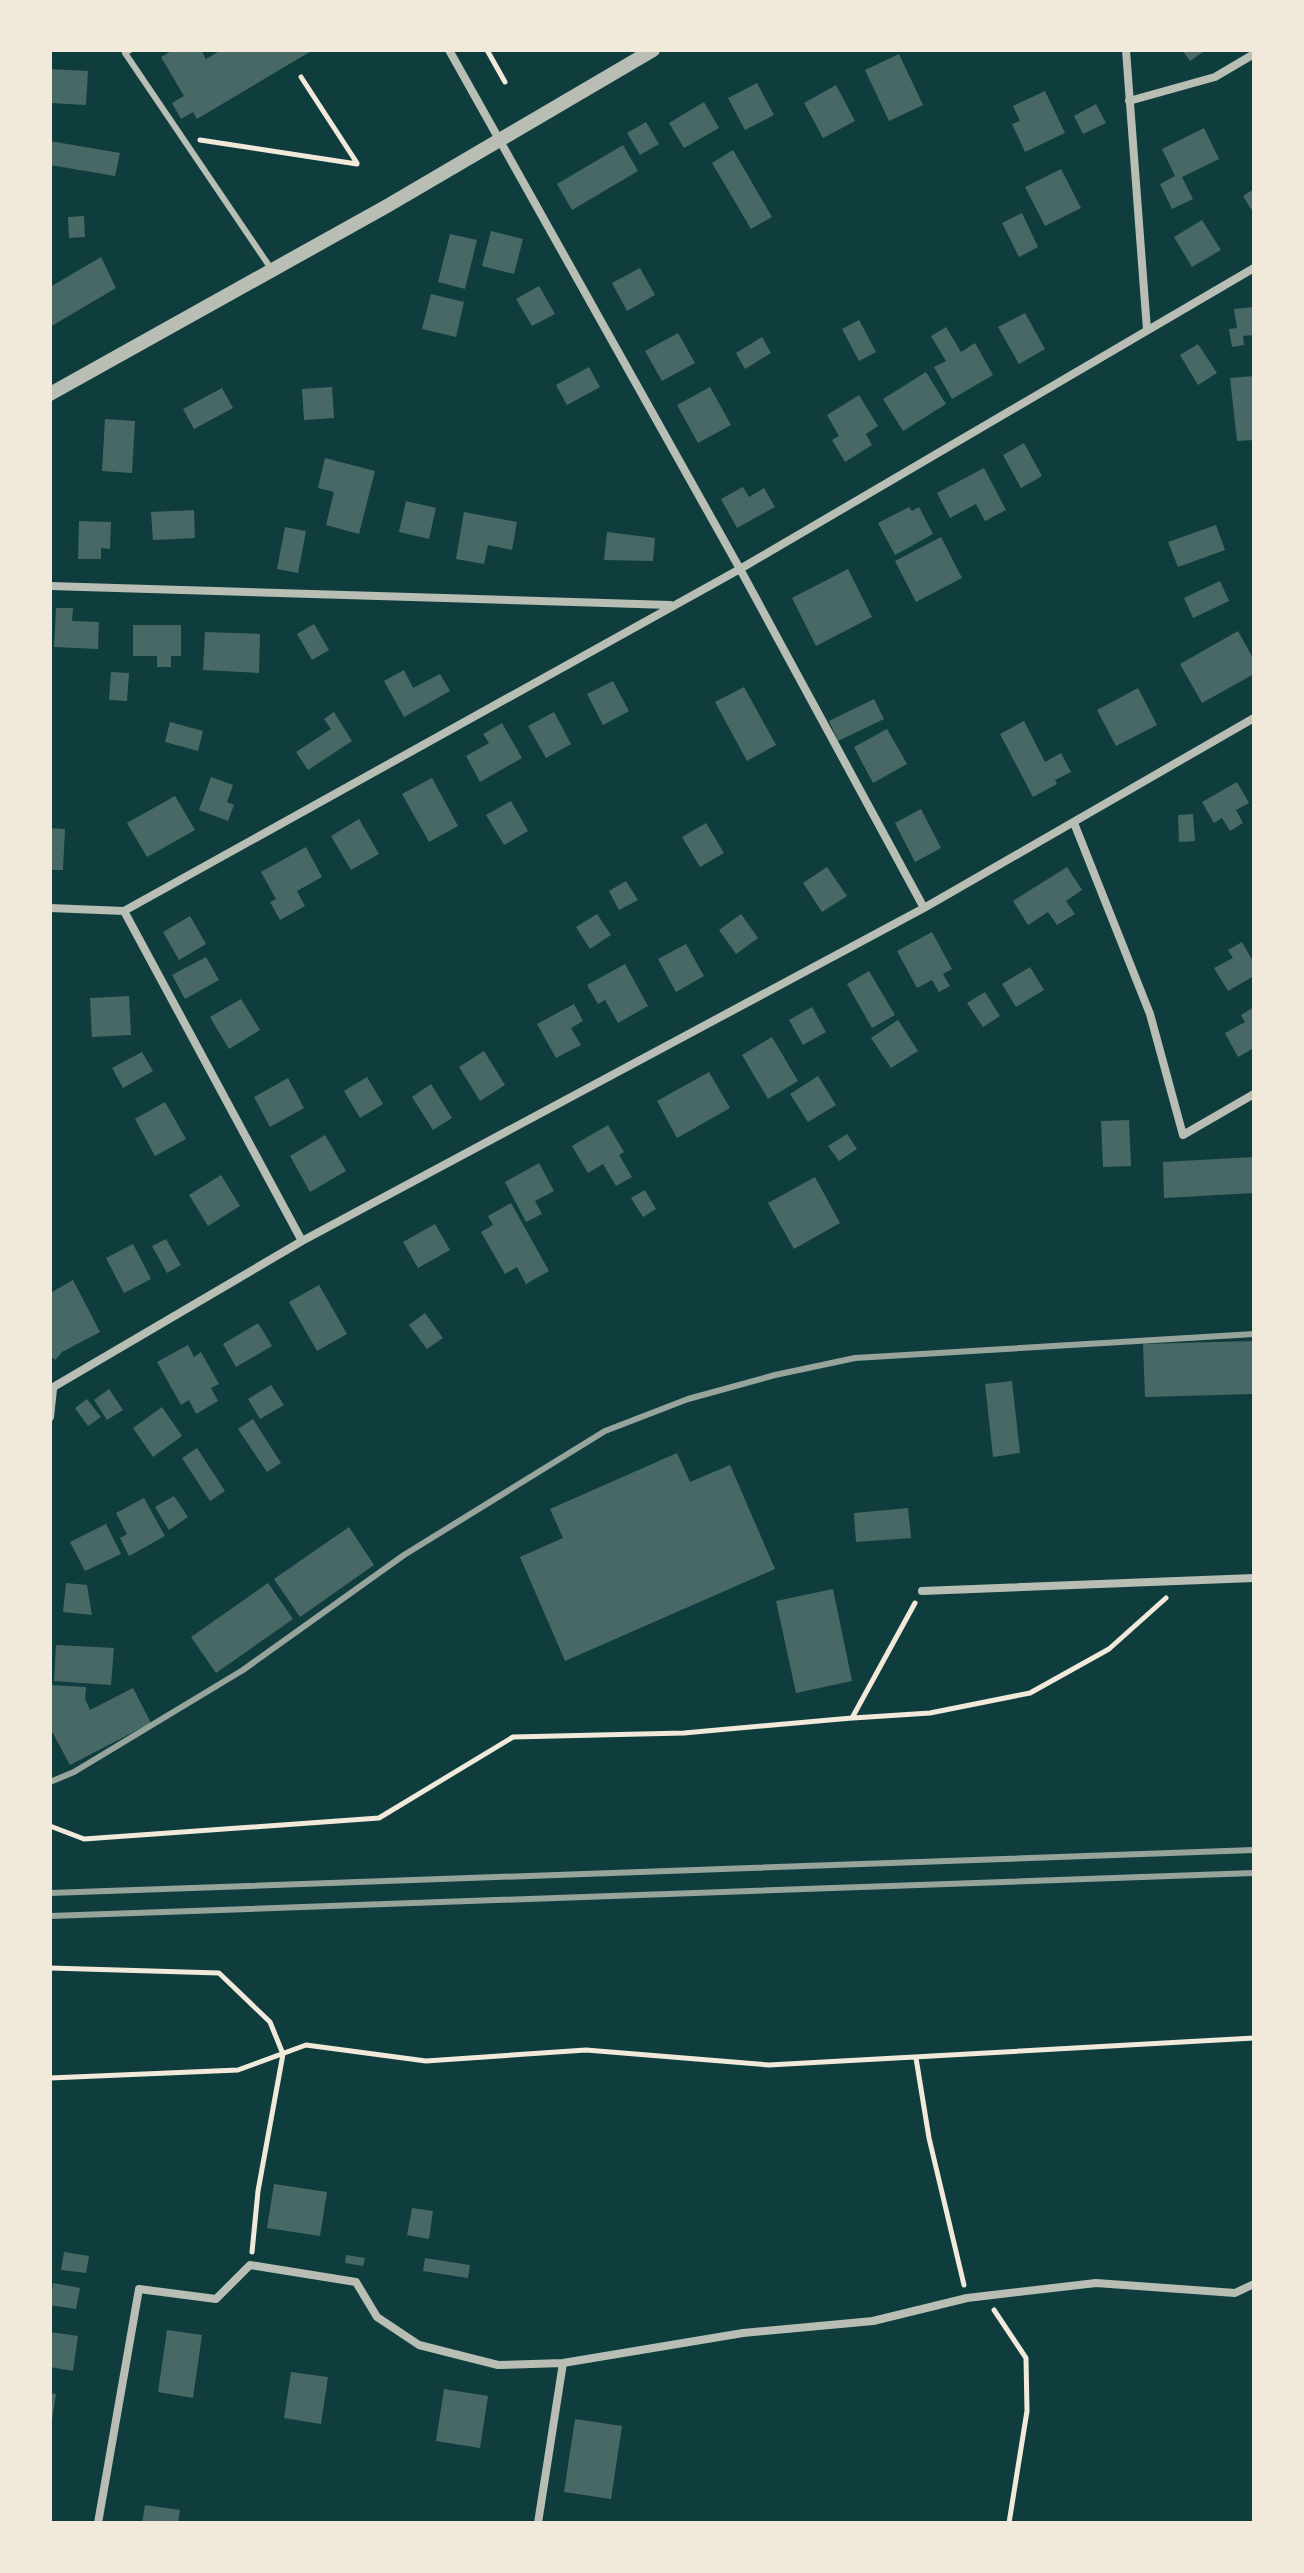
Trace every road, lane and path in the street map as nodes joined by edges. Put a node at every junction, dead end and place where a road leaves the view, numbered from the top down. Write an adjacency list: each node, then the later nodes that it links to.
1 (117, 50): 6 (lane)
2 (449, 50): 12 (street)
3 (487, 50): 9 (path)
4 (653, 50): 12 (street)
5 (1126, 50): 10 (street)
6 (128, 52): 11 (lane)
7 (1254, 54): 10 (street)
8 (301, 77): 11 (path)
9 (505, 82)
10 (1129, 101): 15 (street)
11 (182, 137): 14 (lane)
12 (499, 139): 14 (street); 17 (street)
13 (1254, 268): 15 (street)
14 (272, 270): 16 (street)
15 (1147, 330): 17 (street)
16 (50, 394)
17 (740, 569): 19 (street); 23 (street)
18 (50, 586): 19 (street)
19 (671, 605): 24 (street)
20 (1254, 718): 21 (street)
21 (1074, 823): 23 (street); 25 (street)
22 (50, 908): 24 (street)
23 (924, 908): 26 (street)
24 (124, 911): 26 (street)
25 (1254, 1094)
26 (302, 1241): 27 (street)
27 (51, 1389): 28 (street)
28 (50, 1417)
29 (1254, 1578): 30 (street)
30 (1184, 1581): 31 (street); 32 (path)
31 (922, 1591): 32 (path)
32 (852, 1718): 33 (path)
33 (50, 1826)
34 (50, 1968): 36 (path)
35 (1254, 2038): 37 (path)
36 (283, 2054): 37 (path); 38 (path); 39 (path)
37 (916, 2058): 42 (path)
38 (50, 2078)
39 (250, 2265): 43 (street); 44 (street)
40 (1254, 2284): 41 (street)
41 (985, 2296): 42 (street); 46 (path)
42 (967, 2298): 43 (street)
43 (563, 2363): 45 (street)
44 (98, 2523)
45 (538, 2523)
46 (1009, 2523)

